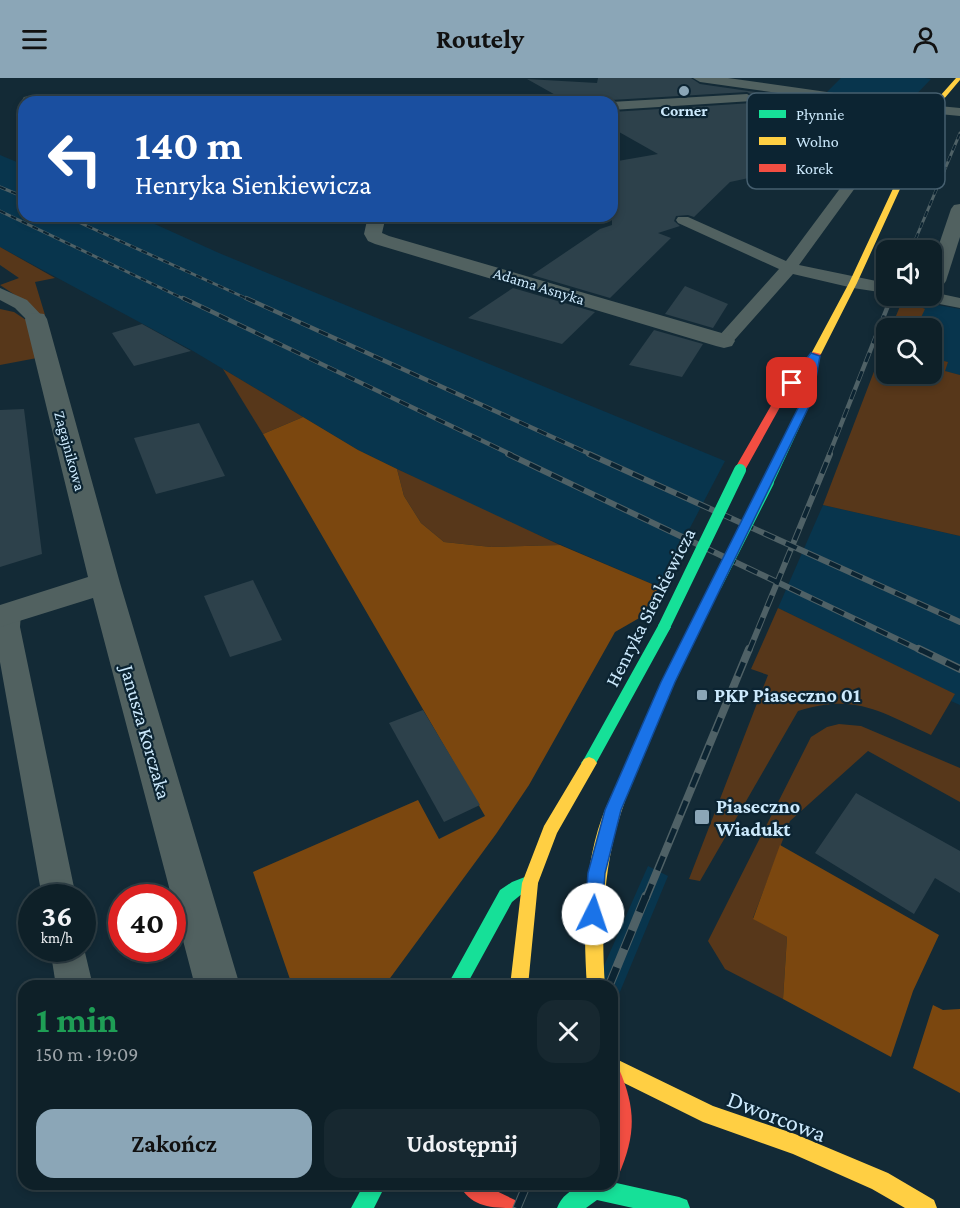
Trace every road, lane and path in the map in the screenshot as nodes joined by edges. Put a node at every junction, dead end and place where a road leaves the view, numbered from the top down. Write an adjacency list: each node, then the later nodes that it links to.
1 (700, 78): 4 (street)
2 (959, 78): 6 (street, Henryka Sienkiewicza)
3 (826, 84): 5 (street)
4 (799, 93)
5 (816, 93)
6 (944, 93)
7 (747, 97): 8 (street)
8 (618, 106)
9 (945, 111): 10 (street)
10 (960, 112)
11 (847, 189): 17 (lane)
12 (896, 189): 18 (street, Henryka Sienkiewicza)
13 (960, 209): 16 (street)
14 (683, 220): 17 (lane)
15 (376, 222): 24 (street, Adama Asnyka)
16 (942, 267)
17 (789, 268): 18 (lane); 24 (lane)
18 (852, 283): 19 (lane); 25 (street, Henryka Sienkiewicza)
19 (876, 287)
20 (942, 290): 22 (lane)
21 (0, 293): 23 (lane)
22 (960, 303)
23 (36, 320): 26 (street, Zagajnikowa)
24 (724, 341)
25 (815, 356): 28 (street, Henryka Sienkiewicza, bridge); 35 (street, Henryka Sienkiewicza, bridge)
26 (105, 583): 27 (street); 32 (street, Janusza Korczaka)
27 (4, 614): 29 (lane)
28 (530, 883): 33 (street); 34 (street, Henryka Sienkiewicza)
29 (56, 884)
30 (71, 962): 31 (lane)
31 (74, 980)
32 (216, 980)
33 (459, 980)
34 (520, 980)
35 (596, 980)
36 (618, 1069): 47 (street, Dworcowa)
37 (618, 1093): 38 (street)
38 (618, 1148)
39 (371, 1190): 44 (street)
40 (475, 1190): 43 (street)
41 (593, 1190): 45 (street)
42 (614, 1190): 46 (street)
43 (502, 1207)
44 (362, 1208)
45 (568, 1208)
46 (679, 1208)
47 (926, 1208)

